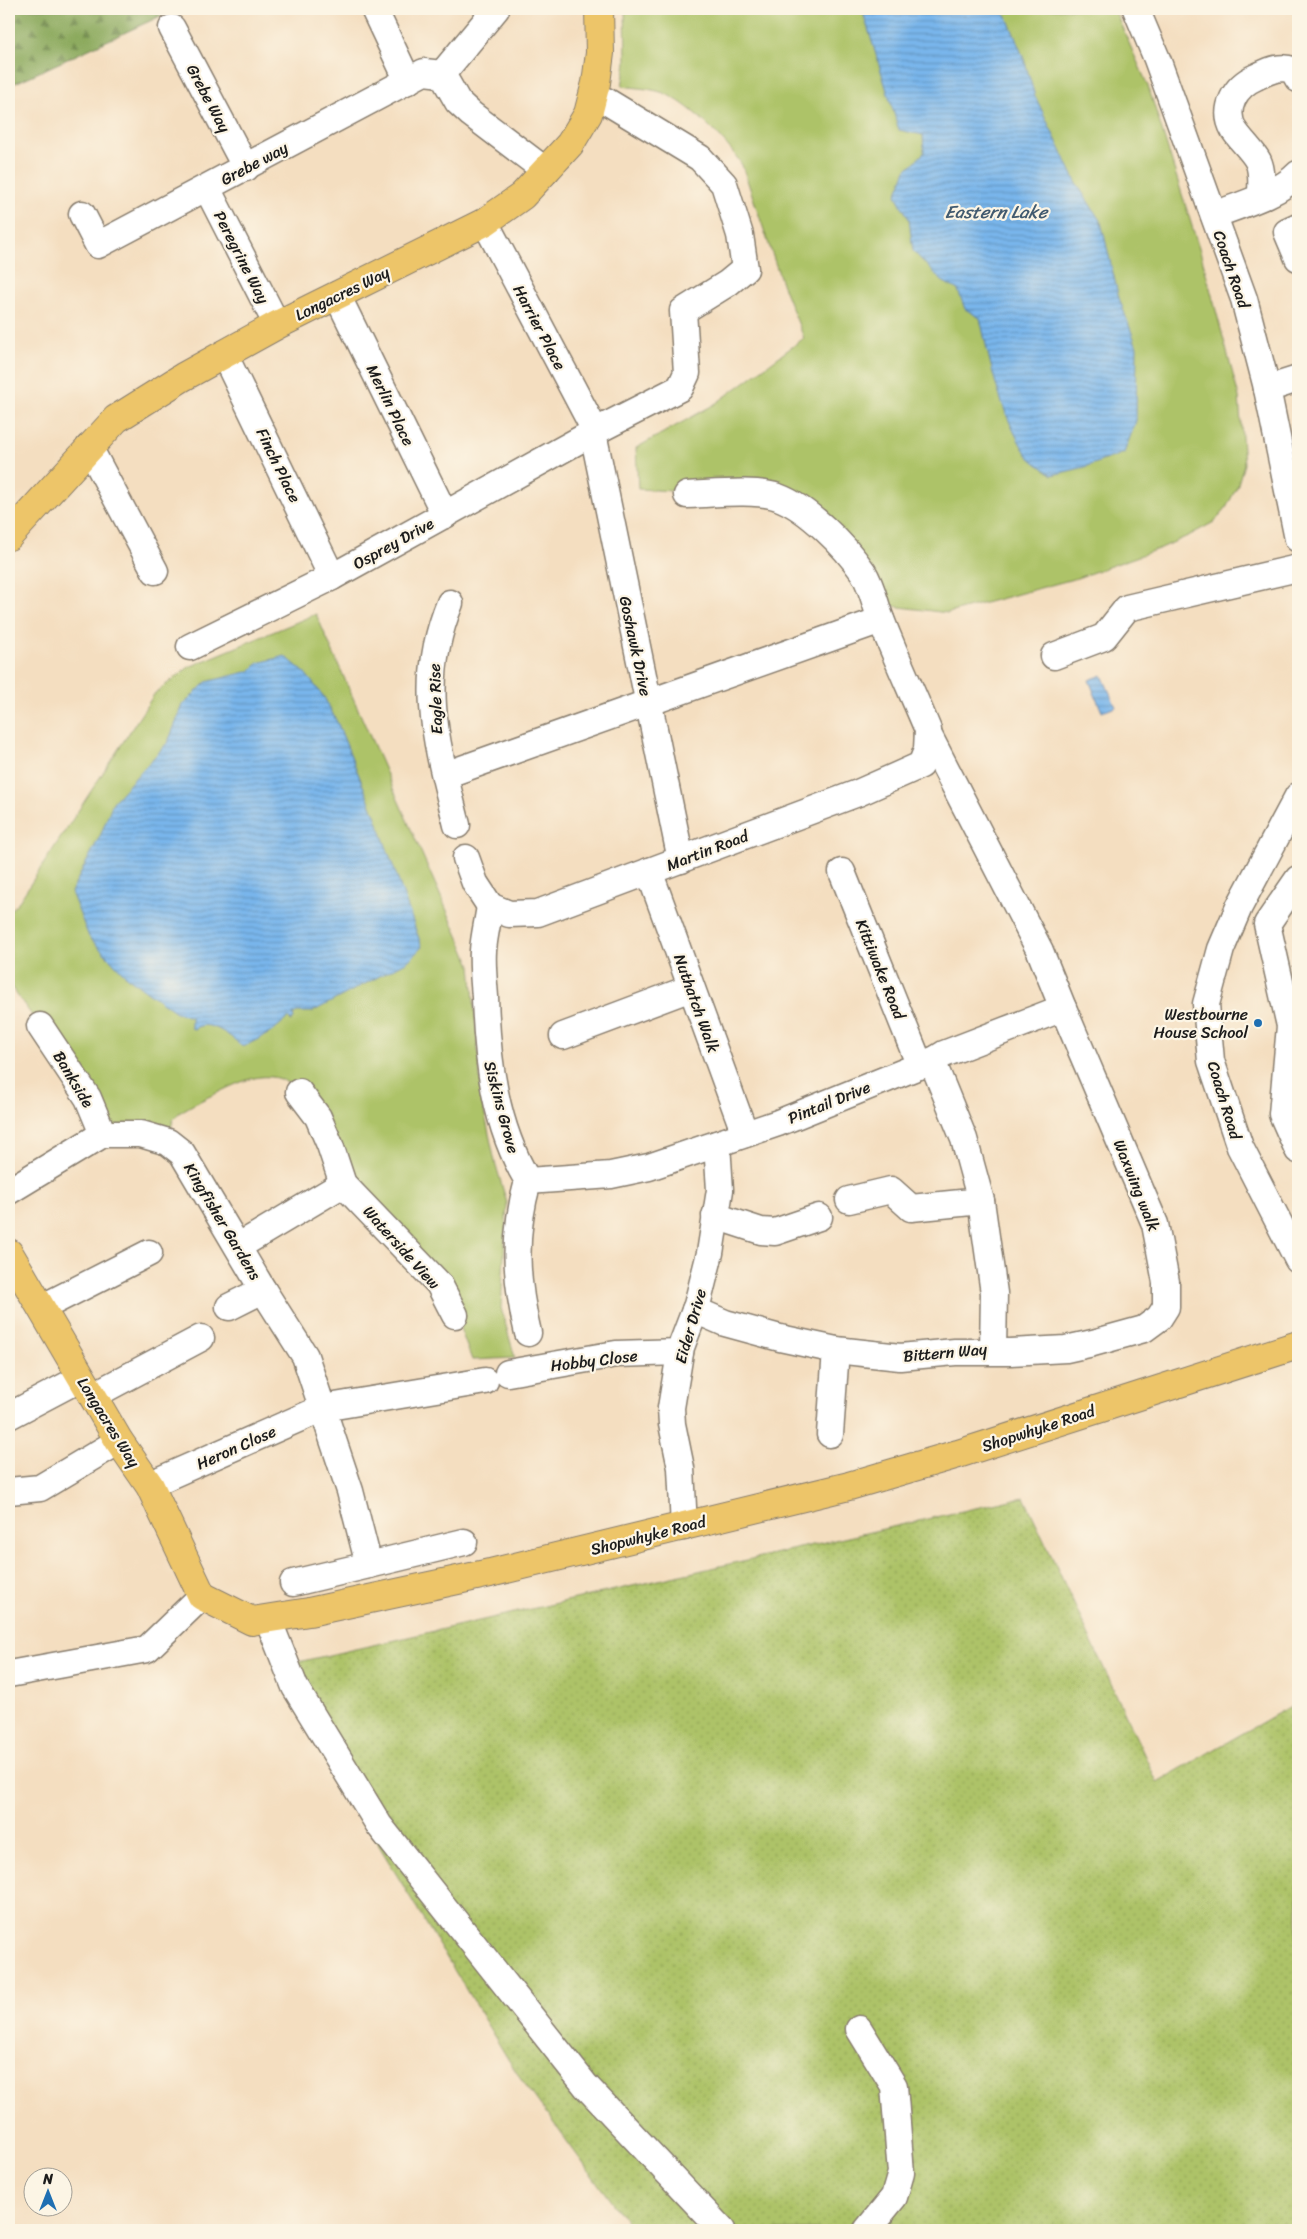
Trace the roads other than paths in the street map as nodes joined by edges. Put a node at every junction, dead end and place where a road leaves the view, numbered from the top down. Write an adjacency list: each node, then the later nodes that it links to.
1 (374, 9): 8 (street)
2 (496, 9): 6 (street)
3 (599, 9): 9 (main road, Longacres Way)
4 (1136, 9): 16 (street, Coach Road)
5 (172, 28): 10 (street, Grebe Way)
6 (442, 74): 8 (street, Grebe way); 11 (street)
7 (1298, 80): 14 (street)
8 (408, 81): 10 (street, Grebe way)
9 (592, 98): 11 (main road, Longacres Way); 25 (street, Osprey Drive)
10 (246, 168): 13 (street, Grebe way)
11 (546, 171): 17 (main road, Longacres Way)
12 (1298, 174): 14 (street)
13 (207, 188): 15 (street, Grebe way); 21 (street, Peregrine Way)
14 (1261, 196): 16 (street)
15 (82, 214)
16 (1214, 215): 24 (street, Coach Road)
17 (485, 222): 20 (main road, Longacres Way); 25 (street, Harrier Place)
18 (1298, 227): 19 (street)
19 (1298, 258)
20 (337, 295): 21 (main road, Longacres Way); 28 (street, Merlin Place)
21 (277, 325): 22 (main road, Longacres Way)
22 (224, 354): 26 (main road, Longacres Way); 33 (street, Finch Place)
23 (1298, 379): 24 (street)
24 (1267, 389): 30 (street, Coach Road)
25 (592, 433): 28 (street, Osprey Drive); 38 (street, Goshawk Drive)
26 (90, 446): 29 (main road, Longacres Way); 32 (street)
27 (687, 495): 35 (street)
28 (445, 515): 33 (street, Osprey Drive)
29 (9, 536)
30 (1298, 539)
31 (1298, 568): 37 (street)
32 (155, 571)
33 (332, 577): 36 (street, Osprey Drive)
34 (450, 603): 40 (street, Eagle Rise)
35 (881, 620): 38 (street); 39 (street)
36 (190, 647)
37 (1054, 656)
38 (648, 703): 40 (street); 44 (street, Goshawk Drive)
39 (928, 734): 44 (street, Martin Road); 50 (street)
40 (445, 775): 42 (street, Eagle Rise)
41 (1298, 796): 68 (street, Coach Road)
42 (457, 825)
43 (466, 858): 48 (street)
44 (680, 860): 45 (street, Martin Road)
45 (649, 871): 48 (street, Martin Road); 49 (street, Nuthatch Walk)
46 (842, 872): 53 (street, Kittiwake Road)
47 (1298, 879): 58 (street)
48 (490, 906): 59 (street, Siskins Grove)
49 (691, 988): 52 (street); 56 (street, Nuthatch Walk)
50 (1063, 1008): 53 (street, Pintail Drive); 79 (street, Waxwing walk)
51 (40, 1026): 55 (street, Bankside)
52 (563, 1036)
53 (928, 1063): 56 (street, Pintail Drive); 63 (street, Bittern Way)
54 (299, 1092): 60 (street, Waterside View)
55 (103, 1134): 61 (street); 66 (street, Kingfisher Gardens)
56 (745, 1134): 57 (street, Pintail Drive)
57 (717, 1144): 59 (street, Pintail Drive); 64 (street, Eider Drive)
58 (1298, 1150)
59 (528, 1181): 75 (street)
60 (343, 1184): 66 (street); 74 (street, Waterside View)
61 (9, 1191)
62 (849, 1200): 63 (street)
63 (981, 1201): 79 (street, Bittern Way)
64 (715, 1216): 65 (street); 73 (street, Eider Drive)
65 (820, 1217)
66 (239, 1246): 70 (street, Kingfisher Gardens)
67 (149, 1254): 72 (street)
68 (1298, 1260)
69 (11, 1261): 72 (main road, Longacres Way)
70 (263, 1290): 71 (street); 83 (street, Kingfisher Gardens)
71 (229, 1307)
72 (40, 1308): 82 (main road, Longacres Way)
73 (695, 1310): 78 (street, Bittern Way); 80 (street, Eider Drive)
74 (455, 1315)
75 (528, 1333)
76 (201, 1338): 82 (street)
77 (1298, 1345): 89 (main road, Shopwhyke Road)
78 (836, 1350): 79 (street, Bittern Way); 85 (street)
79 (993, 1351)
80 (680, 1352): 81 (street, Hobby Close); 89 (street, Eider Drive)
81 (497, 1377): 83 (street, Heron Close)
82 (87, 1387): 84 (street); 86 (main road, Longacres Way)
83 (323, 1408): 87 (street, Heron Close); 91 (street)
84 (9, 1416)
85 (830, 1434)
86 (119, 1441): 87 (main road, Longacres Way); 88 (street)
87 (150, 1486): 93 (main road, Longacres Way)
88 (9, 1491)
89 (684, 1527): 94 (main road, Shopwhyke Road)
90 (464, 1542): 91 (street)
91 (369, 1565): 92 (street)
92 (293, 1583)
93 (202, 1596): 94 (main road, Shopwhyke Road); 95 (street)
94 (268, 1619): 97 (street)
95 (9, 1674)
96 (859, 2029): 98 (street)
97 (722, 2230)
98 (867, 2230)

